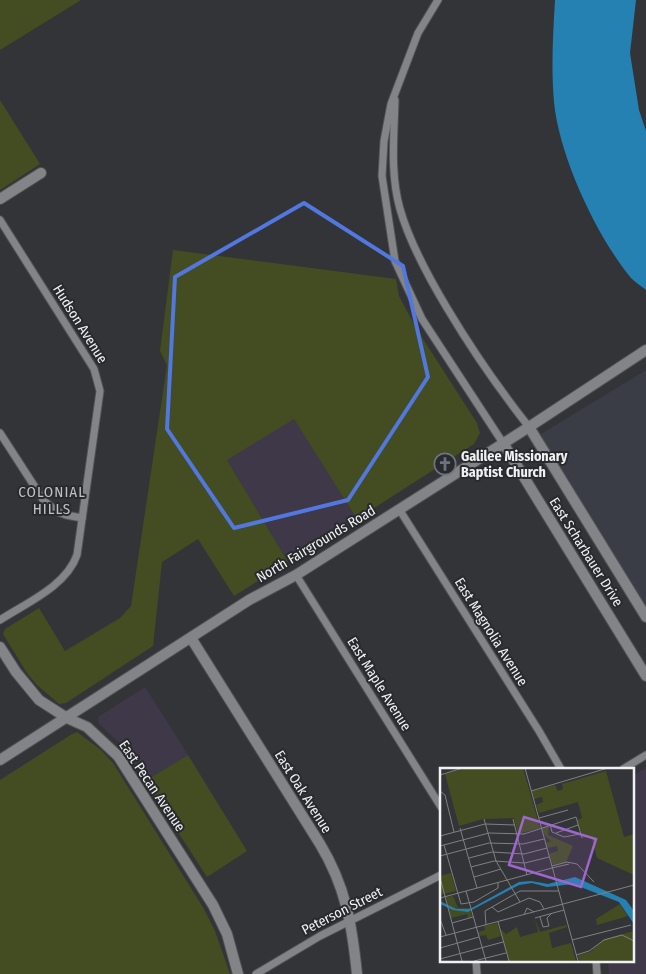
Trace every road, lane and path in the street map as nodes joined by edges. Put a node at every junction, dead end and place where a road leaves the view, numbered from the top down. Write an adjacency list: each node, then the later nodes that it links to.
1 (438, 0): 2 (street)
2 (395, 92): 7 (street); 9 (street)
3 (41, 173): 4 (main road)
4 (0, 199)
5 (0, 220): 11 (street, Hudson Avenue)
6 (646, 350): 7 (main road, North Fairgrounds Road)
7 (529, 427): 9 (main road, North Fairgrounds Road); 13 (main road, East Scharbauer Drive)
8 (0, 433): 11 (street)
9 (503, 444): 10 (main road, North Fairgrounds Road); 17 (main road, East Scharbauer Drive)
10 (399, 509): 12 (main road, North Fairgrounds Road); 21 (street, East Magnolia Avenue)
11 (82, 518): 14 (street, Hudson Avenue)
12 (296, 575): 15 (main road, North Fairgrounds Road); 23 (street, East Maple Avenue)
13 (646, 617)
14 (0, 620)
15 (191, 638): 18 (main road, North Fairgrounds Road); 25 (main road, East Oak Avenue)
16 (0, 647): 18 (main road, East Pecan Avenue)
17 (646, 676)
18 (66, 718): 20 (main road, North Fairgrounds Road); 26 (main road, East Pecan Avenue)
19 (646, 754): 22 (street)
20 (0, 760)
21 (560, 768)
22 (625, 768)
23 (440, 804)
24 (440, 876): 25 (street, Peterson Street)
25 (350, 921): 27 (street, Peterson Street); 28 (main road, East Oak Avenue)
26 (238, 974)
27 (256, 974)
28 (357, 974)

